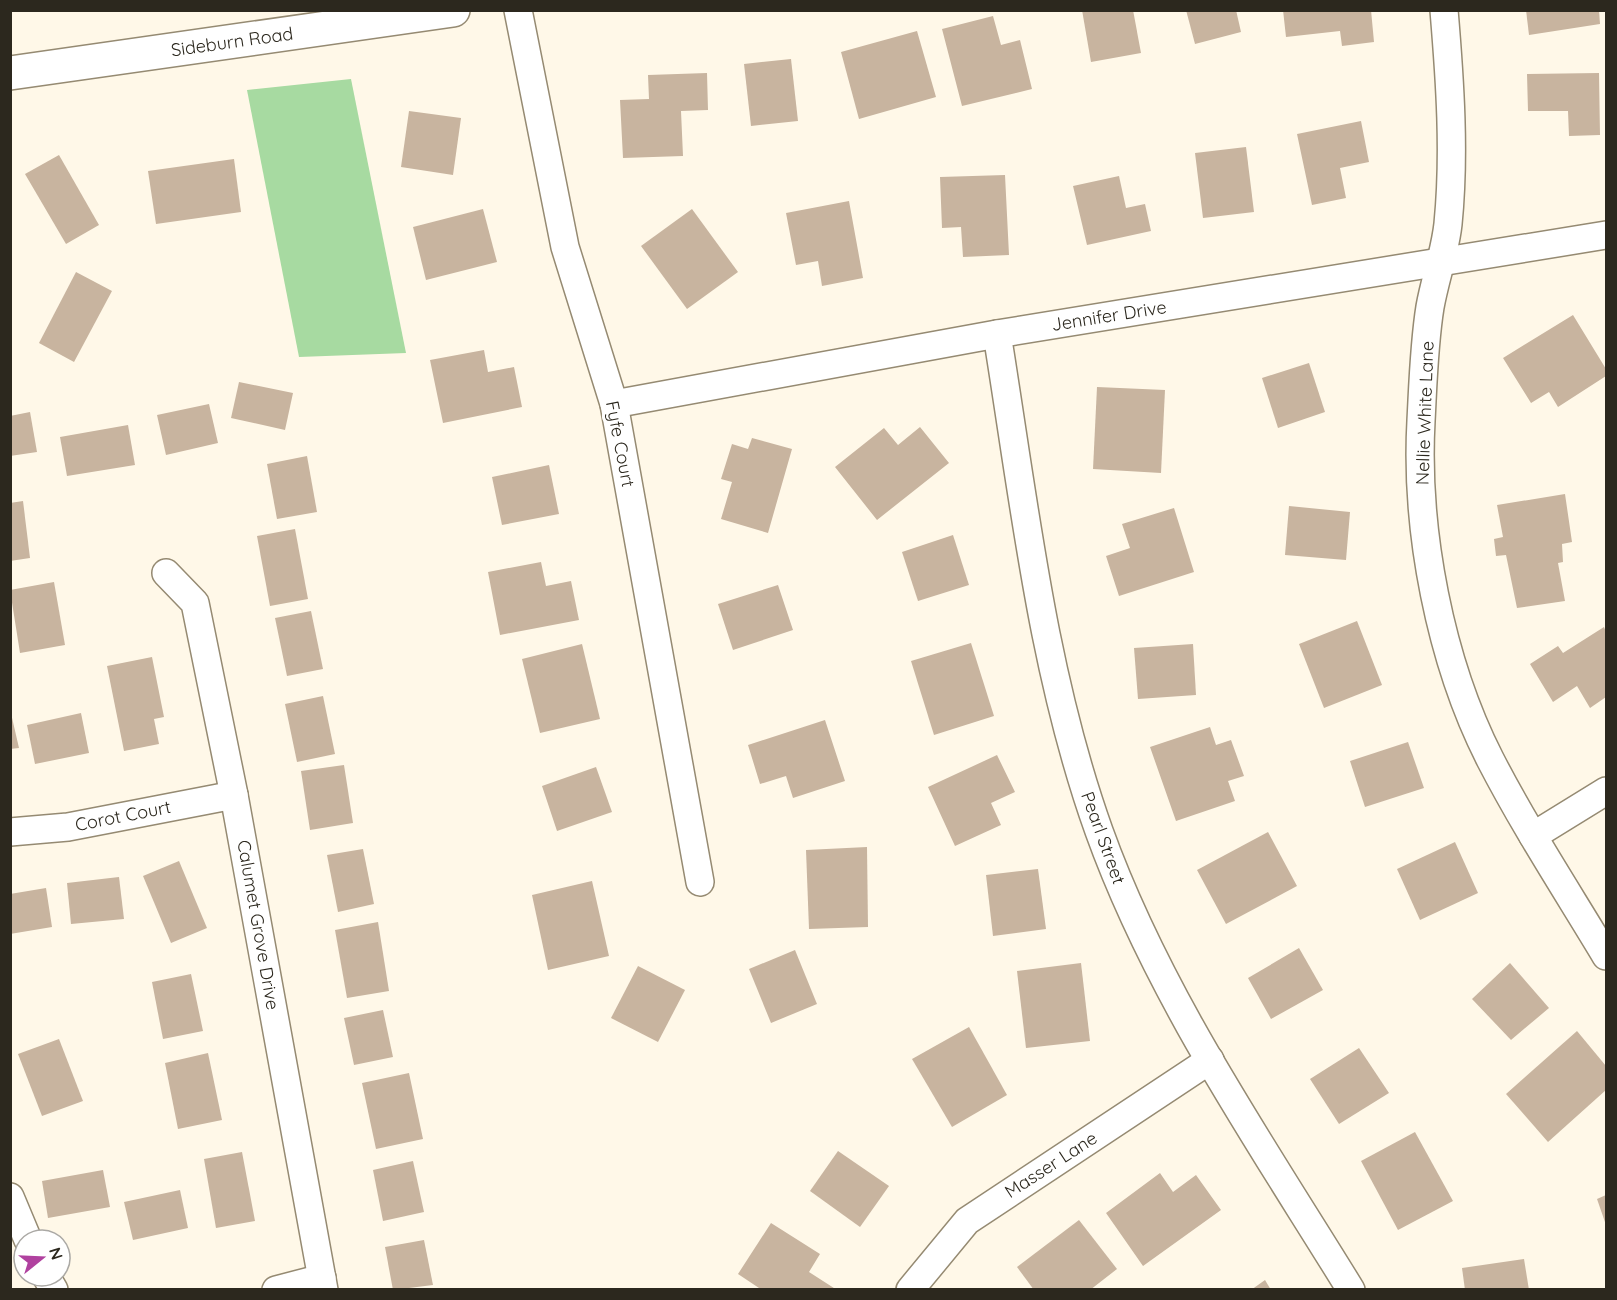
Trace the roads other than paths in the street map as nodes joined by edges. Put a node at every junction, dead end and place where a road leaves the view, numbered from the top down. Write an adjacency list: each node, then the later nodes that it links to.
1 (453, 10): 4 (street, Sideburn Road)
2 (518, 10): 8 (street, Fyfe Court)
3 (1443, 10): 6 (street, Nellie White Lane)
4 (10, 73)
5 (1606, 235): 6 (street, Jennifer Drive)
6 (1440, 263): 7 (street, Jennifer Drive); 13 (street, Nellie White Lane)
7 (997, 334): 8 (street, Jennifer Drive); 16 (street, Pearl Street)
8 (614, 405): 14 (street, Fyfe Court)
9 (166, 573): 11 (street, Calumet Grove Drive)
10 (1606, 791): 13 (street)
11 (234, 795): 12 (street, Corot Court); 19 (street, Calumet Grove Drive)
12 (10, 832)
13 (1533, 836): 15 (street, Nellie White Lane)
14 (700, 882)
15 (1606, 956)
16 (1210, 1060): 21 (street, Masser Lane); 22 (street, Pearl Street)
17 (10, 1197): 18 (street)
18 (23, 1228)
19 (323, 1284): 20 (street)
20 (276, 1290)
21 (910, 1290)
22 (1351, 1290)

